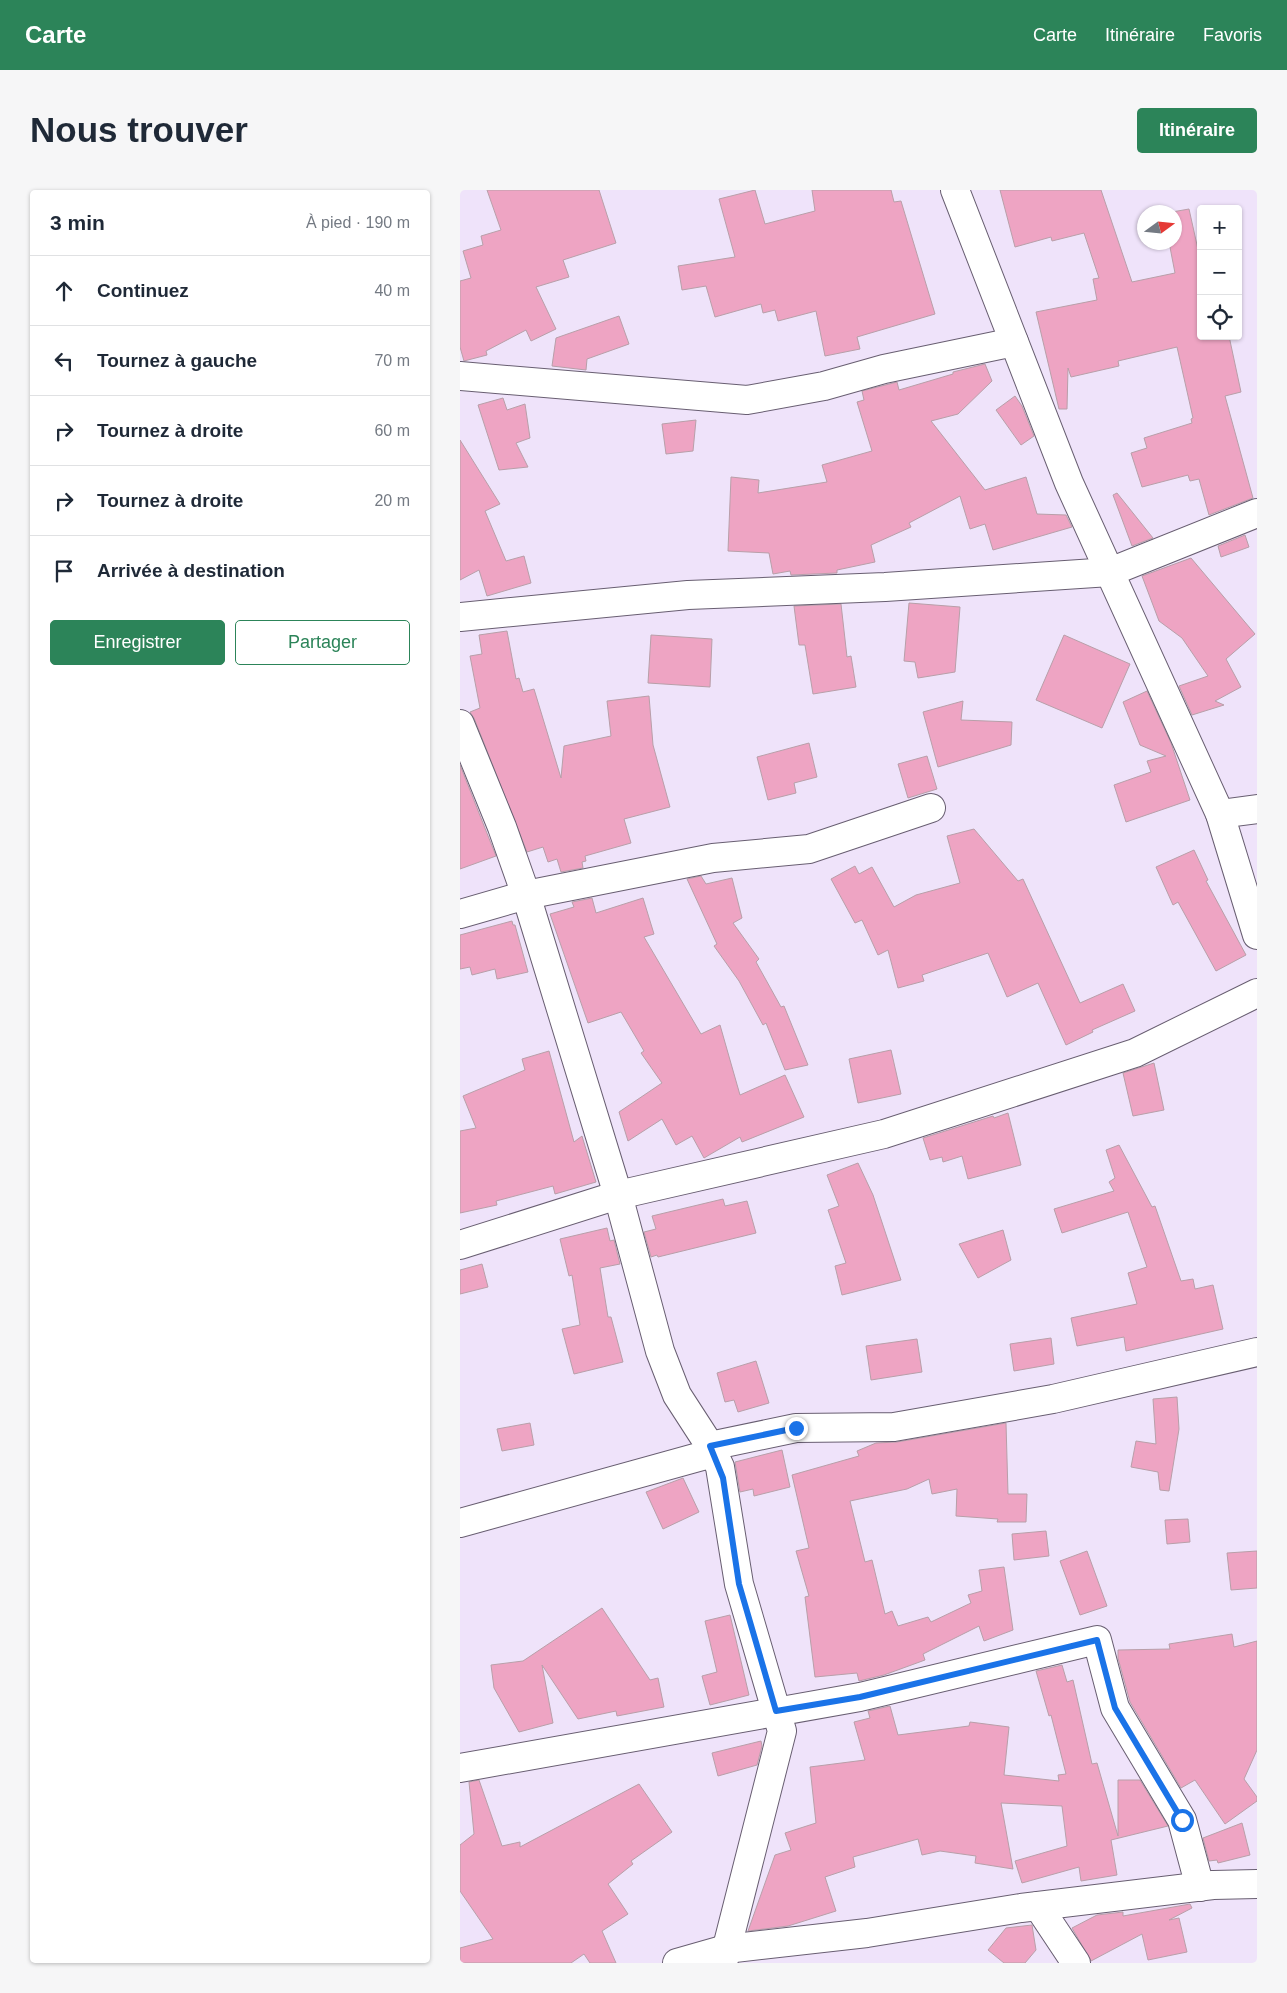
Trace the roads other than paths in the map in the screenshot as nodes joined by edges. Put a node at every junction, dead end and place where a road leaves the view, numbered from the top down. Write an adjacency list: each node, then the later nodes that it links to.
1 (954, 190): 2 (street)
2 (1014, 342): 3 (street); 5 (street)
3 (460, 376)
4 (1257, 513): 5 (street)
5 (1110, 572): 6 (street); 10 (street)
6 (460, 617)
7 (460, 724): 11 (street)
8 (931, 808): 11 (street)
9 (1257, 809): 10 (street)
10 (1220, 814): 13 (street)
11 (526, 895): 12 (street); 15 (street)
12 (460, 914)
13 (1257, 935)
14 (1257, 993): 15 (street)
15 (618, 1195): 16 (street); 18 (street)
16 (460, 1245)
17 (1257, 1352): 18 (street)
18 (711, 1450): 19 (street); 20 (street)
19 (460, 1523)
20 (776, 1711): 21 (street); 23 (street); 25 (street)
21 (460, 1768)
22 (1257, 1884): 23 (street)
23 (1200, 1887): 24 (street)
24 (1038, 1906): 25 (street); 27 (street)
25 (724, 1956): 26 (street)
26 (677, 1963)
27 (1076, 1963)

